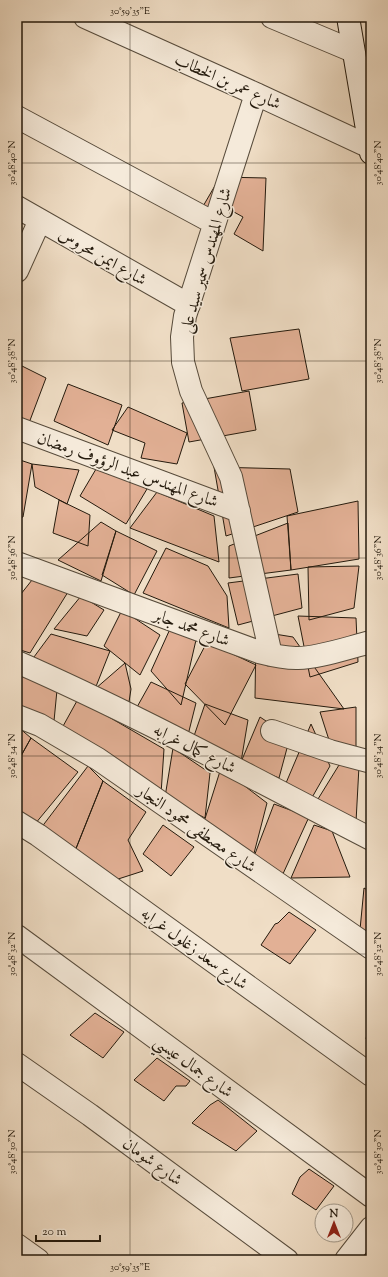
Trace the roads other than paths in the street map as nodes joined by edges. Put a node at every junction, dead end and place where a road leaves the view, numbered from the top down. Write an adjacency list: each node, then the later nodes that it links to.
1 (85, 17): 5 (street, شارع عمر بن الخطاب)
2 (348, 17): 4 (street)
3 (282, 19): 4 (street)
4 (353, 51): 7 (street)
5 (256, 94): 7 (street, شارع عمر بن الخطاب); 10 (street, شارع المهندس سمير سيد على)
6 (17, 117): 10 (street)
7 (370, 150)
8 (17, 207): 9 (street, شارع ايمن محروس)
9 (40, 220): 11 (street); 12 (street, شارع ايمن محروس)
10 (214, 223): 12 (street, شارع المهندس سمير سيد على)
11 (17, 271)
12 (189, 305): 14 (street, شارع المهندس سمير سيد على)
13 (17, 428): 14 (street, شارع المهندس عبد الرؤوف رمضان)
14 (239, 511): 17 (street, شارع المهندس سمير سيد على)
15 (17, 563): 17 (street, شارع محمد جابر)
16 (371, 642): 17 (street, شارع محمد جابر)
17 (271, 655)
18 (17, 662): 23 (street, شارع كمال غرابه)
19 (17, 716): 25 (street, شارع مصطفى محمود النجار)
20 (272, 731): 21 (street)
21 (371, 762)
22 (17, 822): 27 (street, شارع سعد زغلول غرابه)
23 (371, 839)
24 (17, 936): 28 (street, شارع جمال عيسي)
25 (371, 948)
26 (17, 1064): 32 (street, شارع شومان)
27 (371, 1075)
28 (371, 1196)
29 (371, 1228): 33 (street)
30 (17, 1245): 31 (street)
31 (38, 1260)
32 (287, 1260)
33 (346, 1260)

